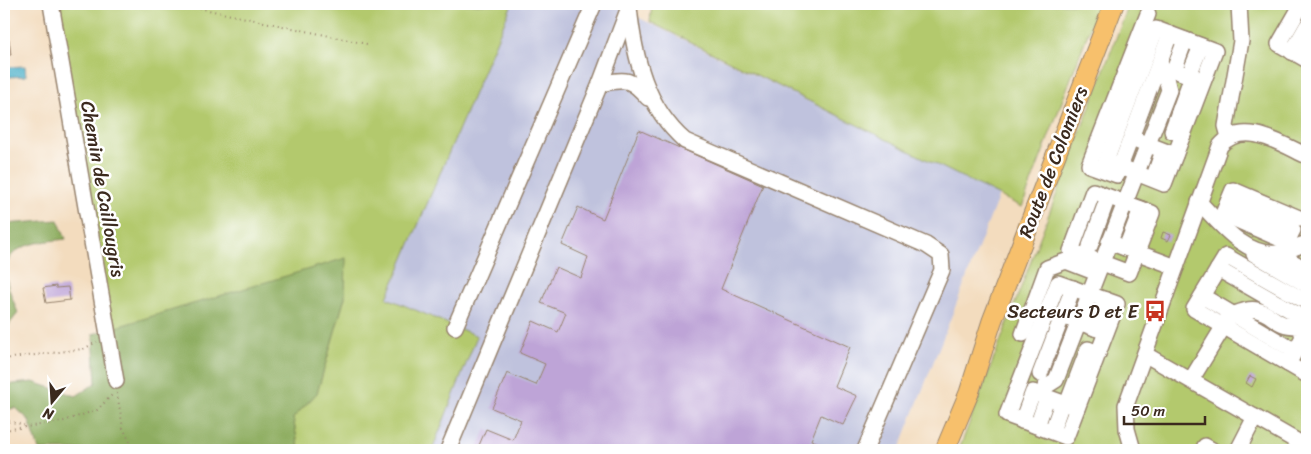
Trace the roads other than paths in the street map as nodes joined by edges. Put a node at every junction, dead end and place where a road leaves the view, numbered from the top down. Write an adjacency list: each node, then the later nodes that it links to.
1 (51, 4): 62 (street, Chemin de Caillougris)
2 (594, 4): 50 (street)
3 (1114, 4): 47 (main road, Route de Colomiers)
4 (1239, 4): 19 (street)
5 (1302, 4): 11 (street)
6 (629, 6): 15 (street); 16 (street)
7 (1148, 14): 23 (street)
8 (1307, 26): 11 (street)
9 (1170, 34): 10 (street); 13 (street); 18 (street)
10 (1185, 40): 13 (street); 14 (street)
11 (1292, 52): 12 (street)
12 (1307, 59)
13 (1163, 72): 14 (street); 18 (street); 20 (street)
14 (1195, 77): 17 (street)
15 (600, 84): 16 (street); 68 (street)
16 (657, 108): 69 (street)
17 (1177, 133): 20 (street); 21 (street)
18 (1124, 135): 20 (street); 23 (street)
19 (1229, 138): 22 (street); 25 (street)
20 (1149, 139): 21 (street); 23 (street)
21 (1169, 153): 23 (street)
22 (1307, 156)
23 (1134, 177): 26 (street)
24 (1108, 197): 26 (street); 28 (street); 29 (street)
25 (1199, 202): 33 (street); 36 (street)
26 (1124, 203): 34 (street); 35 (street)
27 (1299, 218): 32 (street)
28 (1082, 220): 29 (street); 30 (street)
29 (1097, 226): 31 (street); 35 (street)
30 (1075, 240): 31 (street); 35 (street)
31 (1090, 246): 35 (street)
32 (1294, 248): 33 (street); 38 (street)
33 (1254, 249): 39 (street)
34 (1132, 250): 35 (street); 35 (street); 36 (street)
35 (1105, 252): 41 (street); 53 (street)
36 (1176, 267): 55 (street)
37 (1218, 269): 42 (street); 43 (street); 49 (street)
38 (1307, 270)
39 (1307, 285)
40 (1073, 288): 41 (street); 44 (street); 46 (street)
41 (1089, 293): 51 (street); 52 (street)
42 (1202, 296): 45 (street); 48 (street)
43 (1307, 302)
44 (1047, 310): 46 (street); 57 (street)
45 (1234, 314): 48 (street); 49 (street); 56 (street)
46 (1062, 316): 51 (street); 59 (street)
47 (992, 321): 70 (main road, Route de Colomiers); 71 (main road, Route de Colomiers)
48 (1224, 326): 56 (street); 61 (street)
49 (1300, 326): 56 (street)
50 (455, 327)
51 (1076, 327): 52 (street); 54 (street); 60 (street)
52 (1100, 330): 54 (street)
53 (1023, 334)
54 (1093, 351): 63 (street)
55 (1146, 355): 61 (street); 72 (street)
56 (1291, 357): 58 (street)
57 (1025, 368): 59 (street); 65 (street)
58 (1305, 370)
59 (1040, 374): 60 (street)
60 (1056, 380): 63 (street)
61 (1191, 380): 64 (street)
62 (116, 381)
63 (1059, 402): 65 (street); 66 (street); 66 (street)
64 (1255, 417): 67 (street); 75 (street)
65 (1022, 421): 66 (street)
66 (1037, 426)
67 (1307, 448)
68 (448, 450)
69 (865, 450)
70 (933, 450)
71 (945, 450)
72 (1134, 450)
73 (1202, 450): 74 (street)
74 (1212, 450)
75 (1238, 450)

